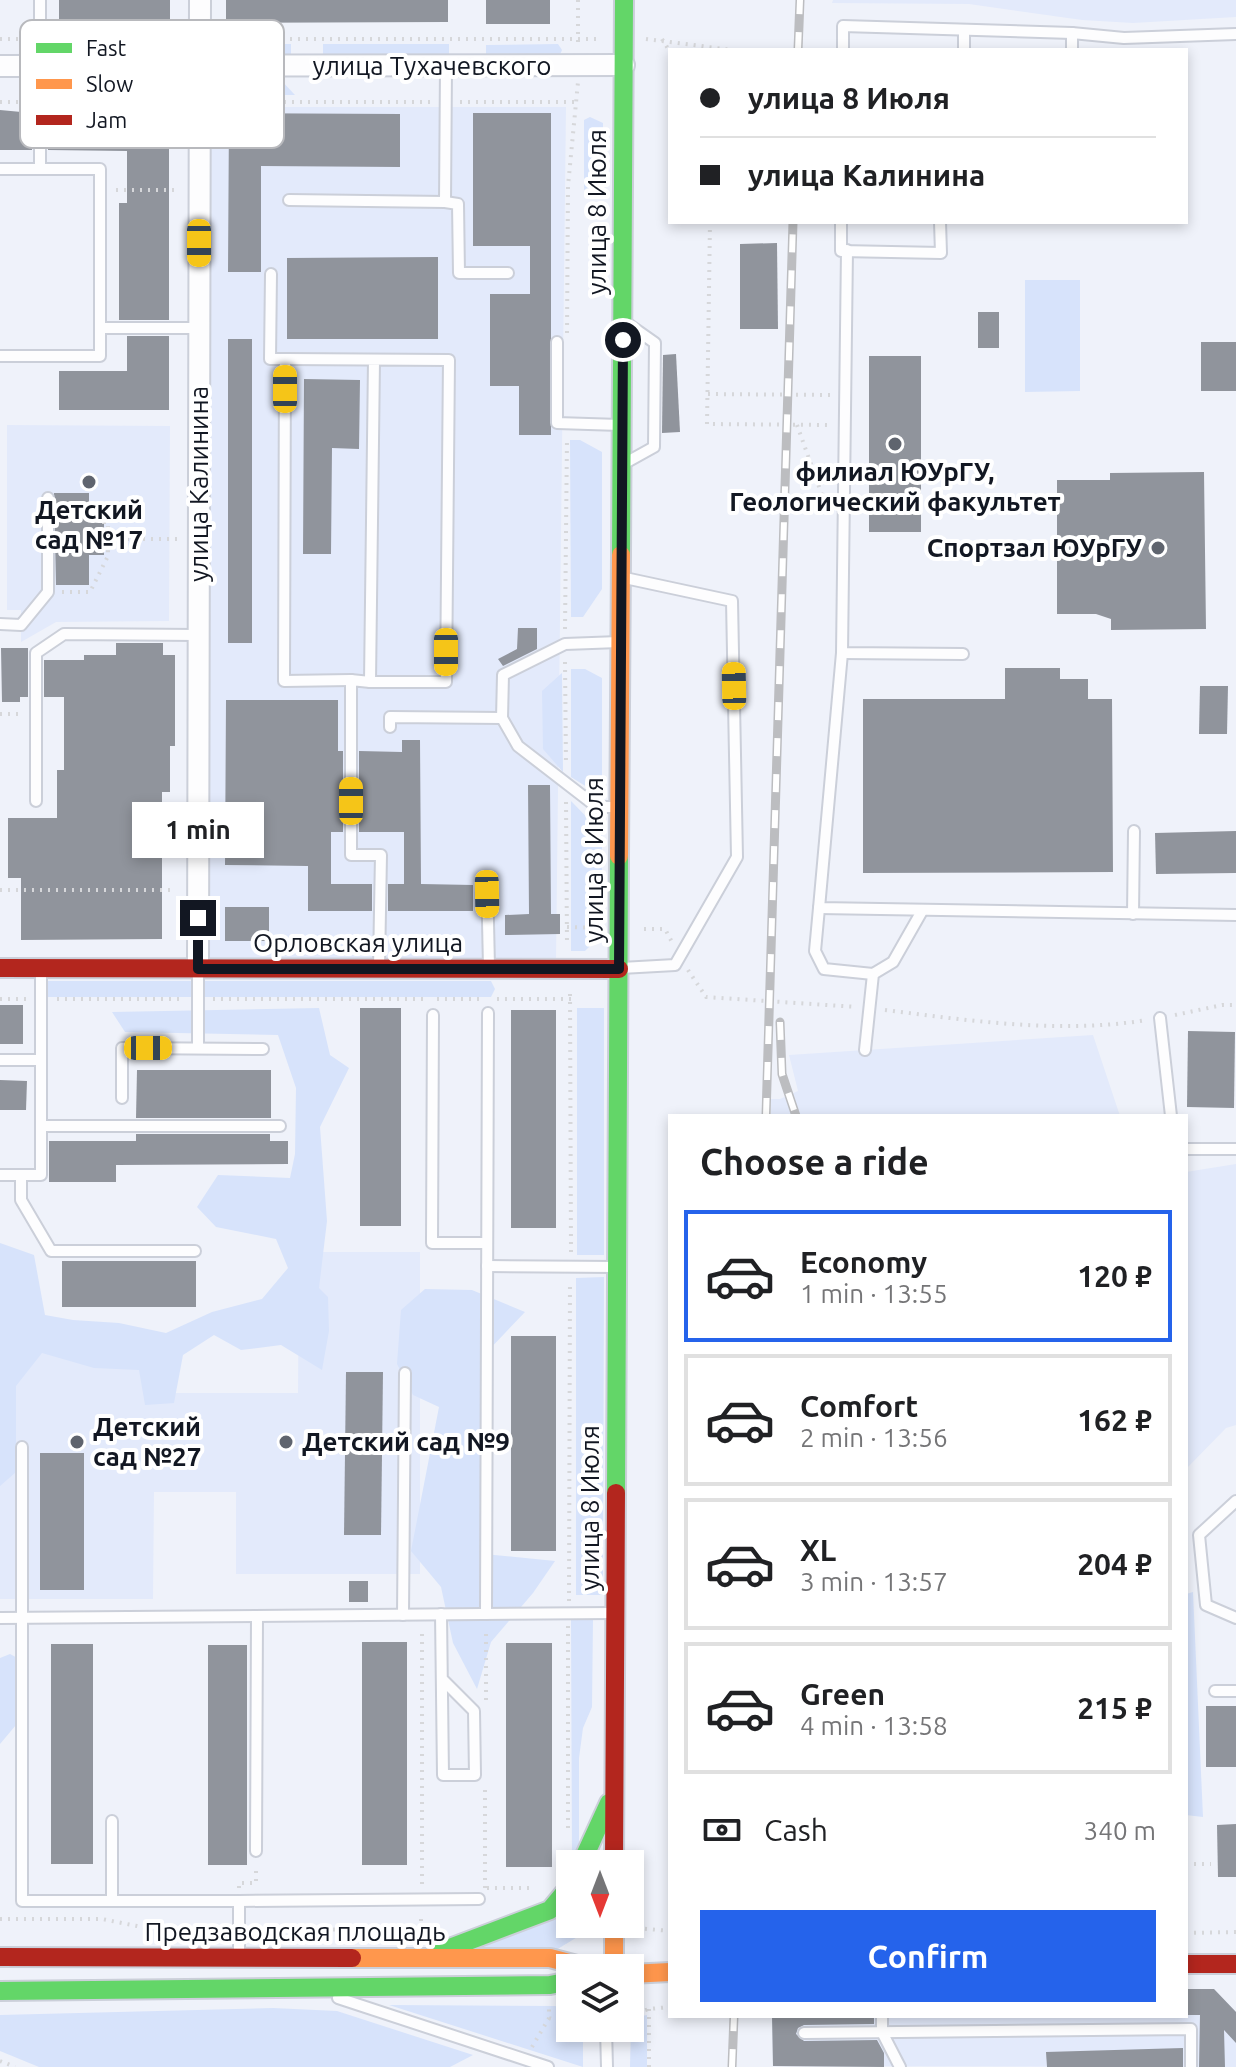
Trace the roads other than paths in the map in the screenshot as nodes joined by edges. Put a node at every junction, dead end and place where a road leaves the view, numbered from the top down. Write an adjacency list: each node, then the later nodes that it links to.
1 (624, 0): 10 (main road, улица 8 Июля)
2 (964, 30): 3 (lane); 6 (lane); 7 (lane)
3 (1072, 33): 5 (lane); 8 (lane)
4 (1236, 34): 5 (lane)
5 (1124, 38): 9 (lane)
6 (843, 48)
7 (964, 48)
8 (1072, 48)
9 (1124, 48)
10 (624, 65): 12 (street, улица Тухачевского); 24 (main road, улица 8 Июля)
11 (284, 66): 12 (street, улица Тухачевского)
12 (446, 66): 18 (lane)
13 (40, 148): 16 (lane)
14 (199, 148): 26 (street, улица Калинина)
15 (0, 169): 16 (lane)
16 (40, 169): 25 (lane)
17 (289, 200): 18 (lane)
18 (445, 202): 22 (lane)
19 (841, 224): 21 (lane)
20 (940, 224): 21 (lane)
21 (847, 250): 38 (lane)
22 (508, 273)
23 (271, 274): 29 (lane)
24 (623, 321): 31 (main road, улица 8 Июля); 32 (lane)
25 (100, 328): 26 (lane); 28 (lane)
26 (199, 328): 36 (street, улица Калинина)
27 (557, 342): 31 (lane)
28 (0, 356)
29 (285, 359): 30 (lane); 40 (lane)
30 (374, 360): 41 (lane); 41 (lane)
31 (622, 425): 32 (main road, улица 8 Июля)
32 (622, 465): 34 (main road, улица 8 Июля)
33 (48, 498): 35 (lane)
34 (621, 578): 37 (main road, улица 8 Июля); 57 (lane)
35 (0, 624)
36 (198, 635): 44 (lane); 54 (street, улица Калинина)
37 (621, 642): 42 (lane); 45 (main road, улица 8 Июля)
38 (842, 653): 39 (lane); 48 (lane)
39 (963, 654)
40 (351, 680): 41 (lane); 55 (lane)
41 (370, 682)
42 (502, 718): 43 (lane); 45 (lane)
43 (390, 727)
44 (36, 801)
45 (620, 806): 57 (main road, улица 8 Июля)
46 (1134, 831): 50 (lane)
47 (487, 877): 56 (lane)
48 (819, 908): 49 (lane); 58 (lane)
49 (922, 911): 50 (lane); 58 (lane)
50 (1133, 914): 51 (lane)
51 (1236, 915)
52 (0, 968): 53 (main road, Орловская улица)
53 (41, 968): 54 (main road, Орловская улица); 66 (lane)
54 (198, 969): 55 (main road, Орловская улица); 62 (lane)
55 (379, 969): 56 (main road, Орловская улица)
56 (489, 969): 57 (main road, Орловская улица)
57 (619, 969): 78 (main road, улица 8 Июля)
58 (873, 974): 64 (lane)
59 (488, 1013): 75 (lane)
60 (433, 1015): 75 (lane)
61 (1160, 1018): 68 (lane)
62 (198, 1048): 63 (lane); 67 (lane)
63 (263, 1049)
64 (865, 1050)
65 (0, 1060): 66 (lane)
66 (41, 1060): 69 (lane)
67 (122, 1098)
68 (1171, 1114)
69 (41, 1126): 70 (lane); 74 (lane)
70 (280, 1126)
71 (1188, 1149): 72 (lane)
72 (1236, 1149)
73 (0, 1175): 74 (lane)
74 (21, 1175): 76 (lane)
75 (487, 1243): 77 (lane)
76 (195, 1251)
77 (487, 1266): 78 (lane); 84 (lane)
78 (617, 1267): 82 (main road, улица 8 Июля)
79 (405, 1373): 85 (lane)
80 (22, 1447): 88 (lane)
81 (1236, 1501): 89 (lane)
82 (616, 1613): 84 (lane); 93 (main road, улица 8 Июля)
83 (441, 1614): 84 (lane); 85 (lane); 90 (lane)
84 (486, 1614)
85 (403, 1615): 86 (lane)
86 (257, 1616): 88 (lane); 97 (lane)
87 (0, 1618): 88 (lane)
88 (22, 1618): 99 (lane)
89 (1236, 1618)
90 (442, 1679): 90 (lane)
91 (1215, 1691): 92 (lane)
92 (1236, 1691)
93 (615, 1791): 95 (main road); 96 (main road, улица 8 Июля)
94 (112, 1821): 99 (lane)
95 (588, 1850)
96 (614, 1850)
97 (256, 1851)
98 (479, 1899): 100 (lane)
99 (112, 1901): 100 (lane)
100 (239, 1901): 104 (lane)
101 (556, 1903): 103 (main road)
102 (0, 1957): 104 (main road, Предзаводская площадь)
103 (420, 1958): 104 (main road, Предзаводская площадь); 105 (main road, Предзаводская площадь)
104 (239, 1959)
105 (556, 1960)
106 (1235, 1963): 107 (main road)
107 (1188, 1964)
108 (668, 1972): 109 (main road)
109 (644, 1973)
110 (556, 1984): 111 (main road, Предзаводская площадь)
111 (310, 1989): 112 (main road, Предзаводская площадь); 117 (lane)
112 (0, 1991)
113 (882, 2018): 114 (lane)
114 (882, 2032): 115 (lane); 119 (lane); 120 (lane)
115 (804, 2033)
116 (606, 2042): 118 (lane)
117 (548, 2067)
118 (607, 2067)
119 (900, 2067)
120 (1191, 2067)

